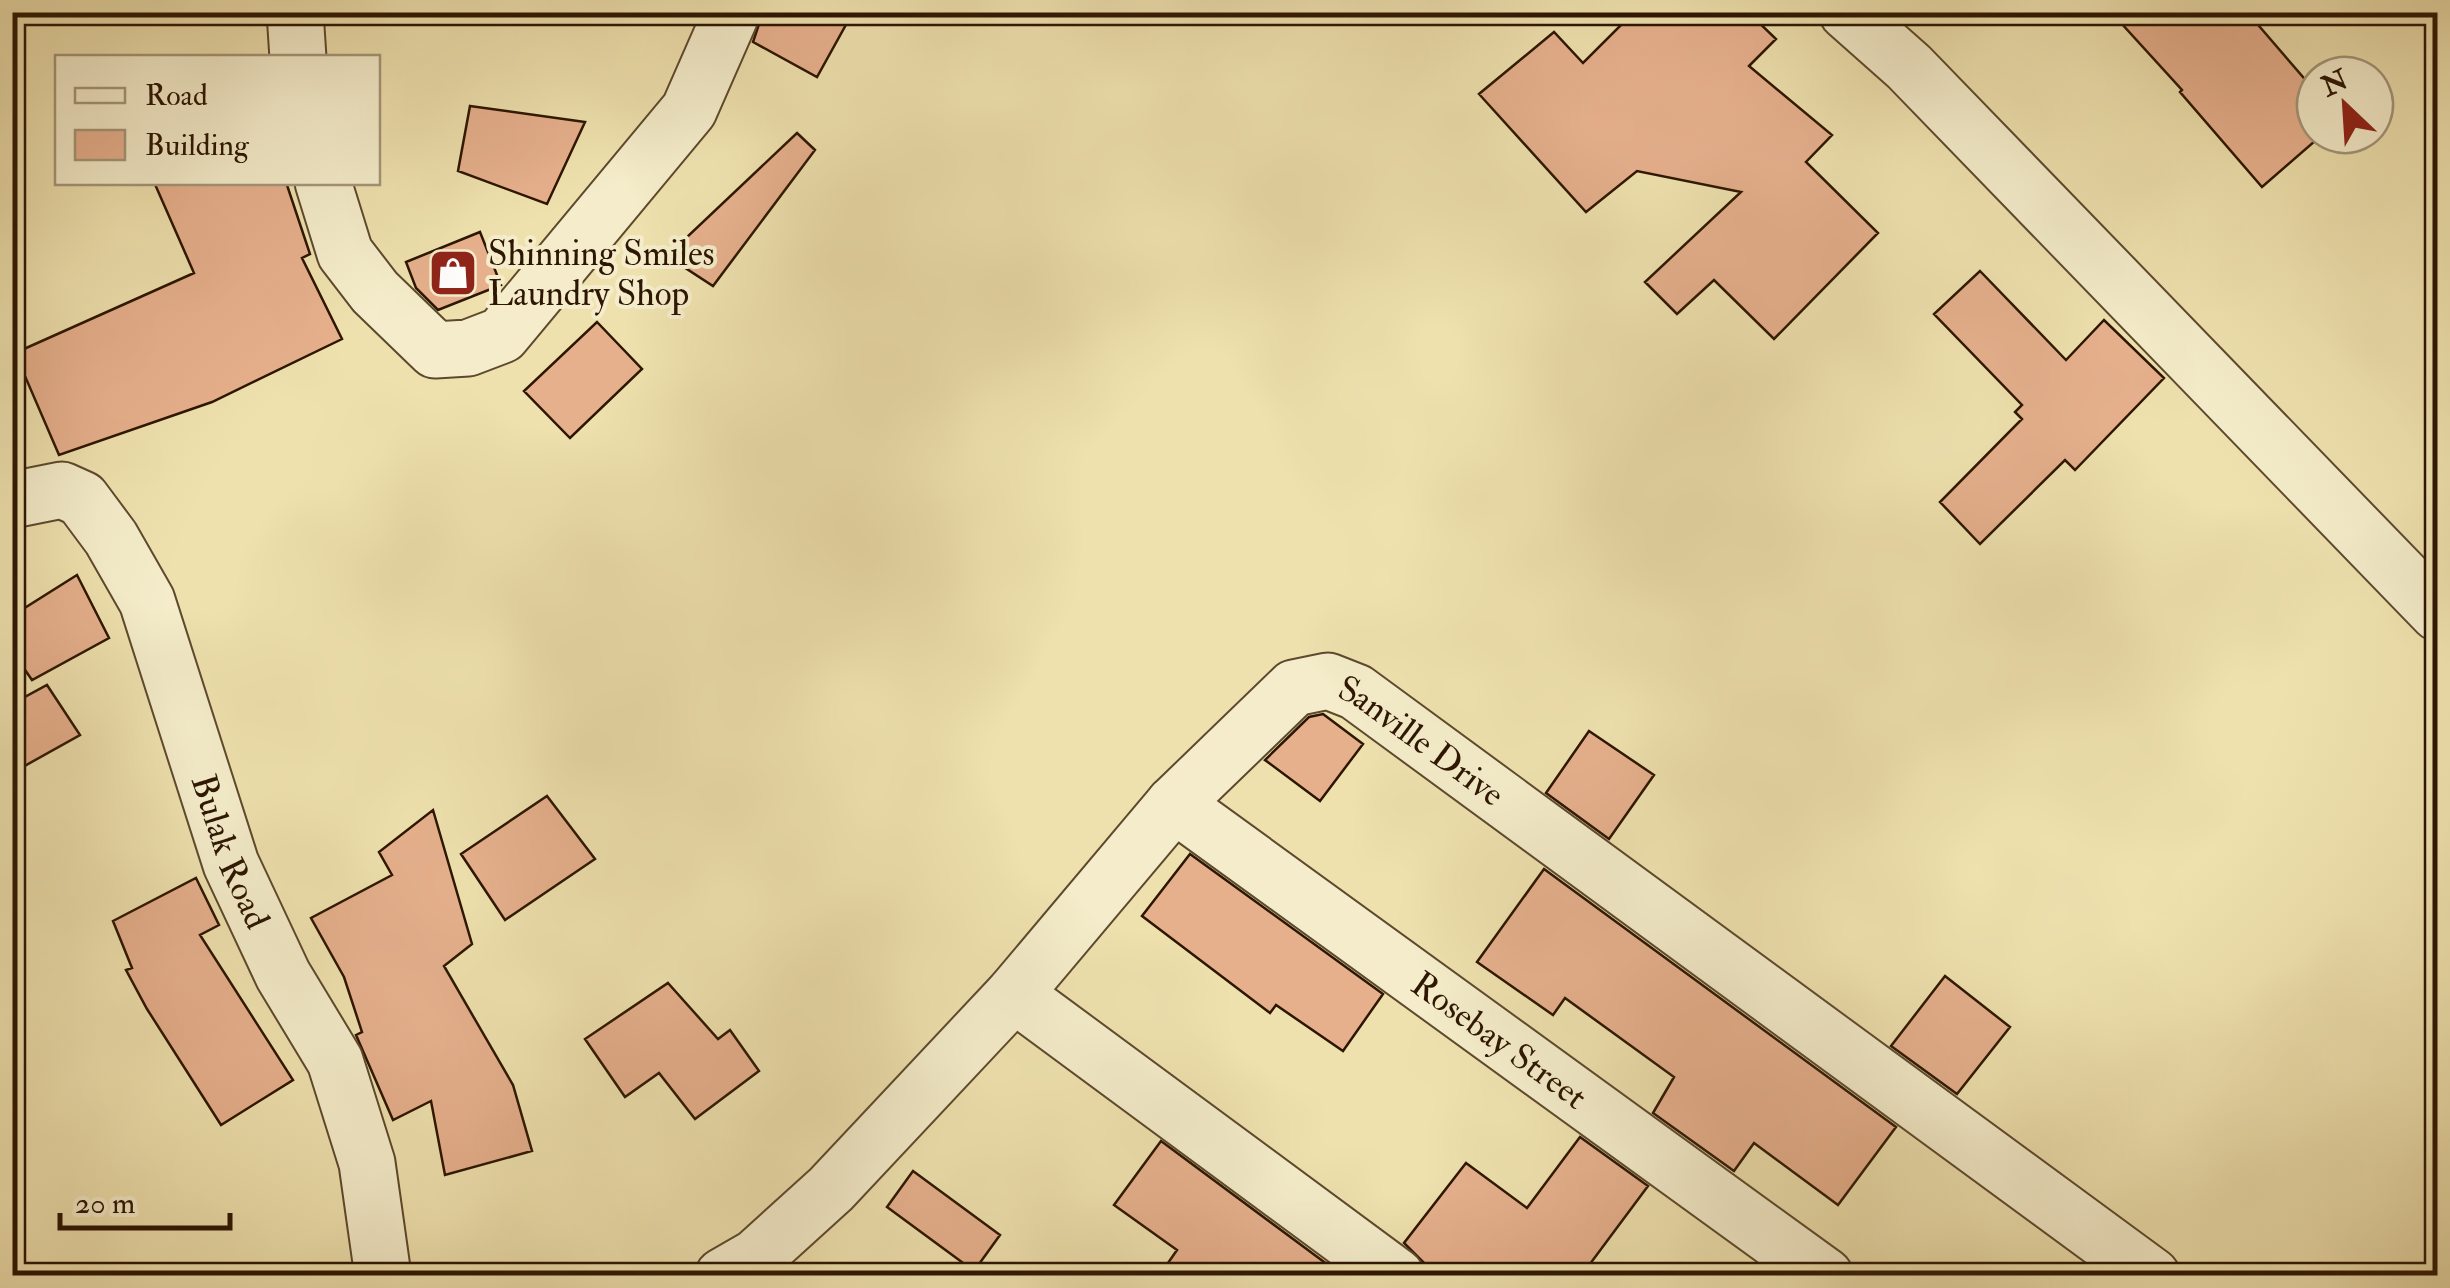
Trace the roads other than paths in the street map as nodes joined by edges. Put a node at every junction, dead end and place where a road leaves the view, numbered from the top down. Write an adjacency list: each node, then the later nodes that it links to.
1 (294, 12): 4 (street)
2 (732, 12): 5 (street)
3 (1847, 12): 7 (street)
4 (298, 55)
5 (324, 185)
6 (12, 500): 12 (street, Bulak Road)
7 (2438, 613)
8 (1174, 804): 9 (street, Sanville Drive); 11 (street, Sanville Drive); 14 (street, Rosebay Street)
9 (1014, 994): 10 (street, Sanville Drive); 13 (street)
10 (753, 1269)
11 (2146, 1274)
12 (382, 1276)
13 (1396, 1276)
14 (1825, 1276)

